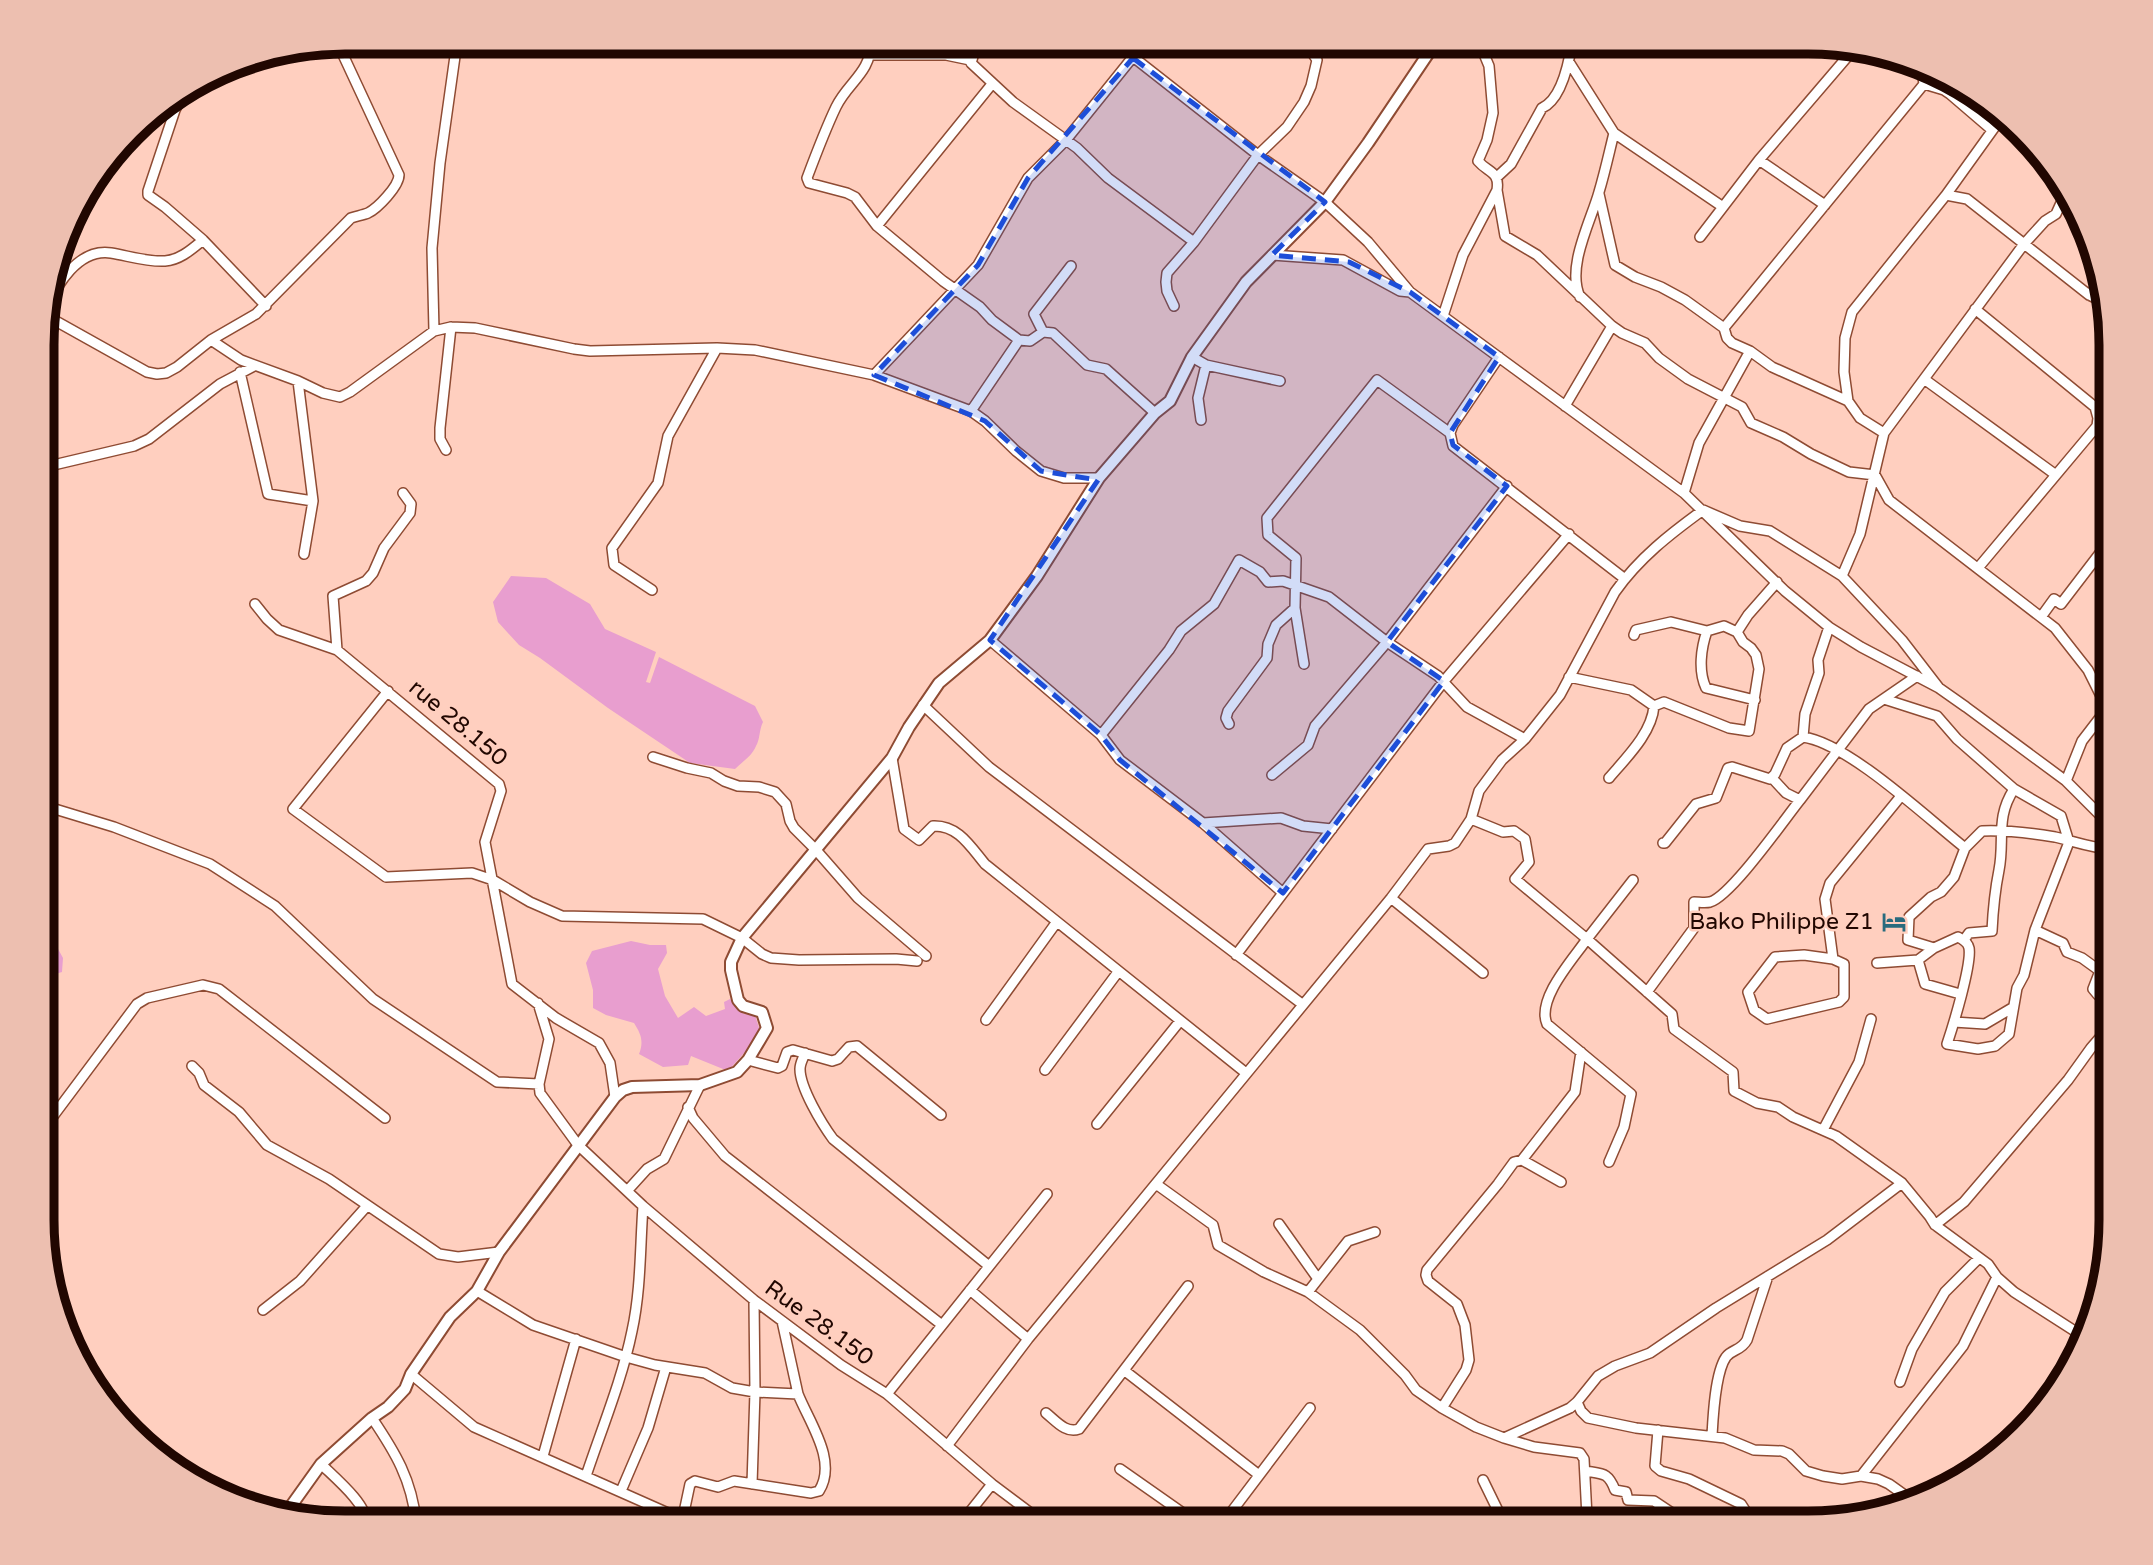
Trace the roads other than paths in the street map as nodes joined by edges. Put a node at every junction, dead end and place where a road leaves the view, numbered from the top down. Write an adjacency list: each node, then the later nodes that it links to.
1 (343, 54): 47 (street)
2 (455, 54): 55 (street)
3 (973, 54): 13 (street)
4 (1128, 54): 12 (street)
5 (1136, 54): 12 (street)
6 (1313, 54): 23 (street)
7 (1429, 54): 29 (street)
8 (1484, 54): 25 (street)
9 (1570, 54): 14 (street)
10 (871, 55): 13 (street); 33 (street)
11 (1847, 57): 24 (street)
12 (1133, 58): 22 (street); 23 (street)
13 (970, 60): 16 (street)
14 (1569, 62): 21 (street); 25 (street)
15 (1923, 78): 17 (street)
16 (992, 84): 22 (street); 33 (street)
17 (1924, 84): 20 (street); 31 (street)
18 (169, 113): 35 (street)
19 (1997, 124): 20 (street)
20 (1992, 130): 28 (street)
21 (1614, 134): 27 (street); 32 (street)
22 (1066, 140): 36 (street); 41 (street)
23 (1258, 155): 29 (street); 36 (street)
24 (1759, 160): 31 (street); 32 (street)
25 (1497, 177): 26 (street)
26 (1497, 190): 46 (street); 50 (street)
27 (1598, 194): 46 (street); 54 (street)
28 (1946, 195): 37 (street); 71 (street)
29 (1325, 202): 38 (street); 43 (street)
30 (2062, 203): 37 (street)
31 (1825, 205): 54 (street)
32 (1723, 207): 34 (street)
33 (877, 226): 41 (street)
34 (1700, 237)
35 (203, 240): 40 (street); 47 (street)
36 (1194, 242): 48 (street)
37 (2024, 244): 44 (street); 49 (street)
38 (1272, 255): 43 (street); 61 (street)
39 (1071, 266): 56 (street)
40 (62, 280)
41 (954, 288): 58 (street); 66 (street)
42 (2093, 290): 44 (street)
43 (1410, 292): 50 (street)
44 (2089, 295): 45 (street)
45 (2094, 297)
46 (1582, 299): 52 (street)
47 (266, 306): 57 (street)
48 (1174, 306)
49 (1975, 310): 67 (street); 81 (street)
50 (1443, 316): 62 (street)
51 (56, 319): 57 (street)
52 (1612, 326): 70 (street); 72 (street)
53 (451, 327): 55 (street); 59 (street); 78 (street)
54 (1724, 327): 60 (street)
55 (434, 331): 68 (street)
56 (1043, 332): 58 (street); 74 (street)
57 (211, 340): 64 (street)
58 (1019, 340): 73 (street)
59 (717, 348): 66 (street); 96 (street)
60 (1750, 351): 70 (street); 71 (street)
61 (1192, 357): 63 (street); 74 (street)
62 (1499, 358): 72 (street); 76 (street)
63 (1206, 365): 69 (street); 75 (street)
64 (254, 366): 65 (street); 68 (street)
65 (240, 372): 79 (street); 86 (street)
66 (874, 375): 73 (street)
67 (1924, 379): 77 (street); 81 (street)
68 (298, 381): 86 (street)
69 (1280, 382)
70 (1725, 397): 80 (street); 85 (street)
71 (1848, 401): 77 (street)
72 (1565, 406): 85 (street)
73 (971, 411): 82 (street)
74 (1156, 413): 82 (street)
75 (1201, 420)
76 (1450, 433): 83 (street); 95 (street)
77 (1884, 433): 80 (street)
78 (446, 450)
79 (54, 465)
80 (1875, 475): 91 (street); 92 (street)
81 (2056, 475): 91 (street)
82 (1099, 478): 104 (street)
83 (1507, 486): 88 (street); 105 (street)
84 (403, 493): 106 (street)
85 (1684, 493): 87 (street)
86 (313, 501): 89 (street)
87 (1703, 510): 92 (street); 93 (street); 94 (street)
88 (1569, 534): 93 (street); 110 (street)
89 (304, 554)
90 (2099, 554): 99 (street)
91 (1978, 568): 99 (street)
92 (1842, 576): 111 (street)
93 (1625, 579): 109 (street)
94 (1777, 582): 100 (street); 102 (street)
95 (1296, 586): 98 (street); 105 (street); 120 (street)
96 (652, 590)
97 (256, 604): 106 (street, rue 28.150)
98 (1295, 608): 107 (street); 119 (street)
99 (2040, 617): 112 (street)
100 (1829, 627): 108 (street); 121 (street)
101 (1707, 631): 102 (street); 103 (street); 115 (street)
102 (1737, 632): 115 (street)
103 (1634, 635)
104 (990, 640): 116 (street); 120 (street)
105 (1387, 642): 110 (street); 126 (street)
106 (337, 650): 113 (street, rue 28.150)
107 (1304, 664)
108 (1917, 676): 111 (street); 114 (street)
109 (1569, 677): 117 (street); 122 (street)
110 (1444, 681): 122 (street); 137 (street)
111 (1939, 688): 129 (street)
112 (2099, 689)
113 (388, 691): 144 (street, rue 28.150); 144 (street)
114 (1884, 699): 123 (street); 130 (street)
115 (1755, 700): 117 (street)
116 (923, 705): 125 (street); 154 (street)
117 (1654, 706): 127 (street)
118 (2099, 719): 129 (street)
119 (1229, 724)
120 (1101, 735): 136 (street)
121 (1803, 737): 123 (street); 128 (street)
122 (1525, 739): 135 (street)
123 (1838, 750): 131 (street); 132 (street)
124 (653, 757): 143 (street)
125 (892, 758): 143 (street); 148 (street)
126 (1272, 775)
127 (1609, 778)
128 (1772, 778): 132 (street); 140 (street)
129 (2066, 781): 134 (street)
130 (2014, 789): 138 (street); 139 (street)
131 (1901, 796): 142 (street); 155 (street)
132 (1800, 800): 162 (street)
133 (54, 809): 179 (street)
134 (2099, 814)
135 (1471, 819): 147 (street); 151 (street)
136 (1203, 823): 137 (street); 146 (street)
137 (1332, 829): 146 (street)
138 (2001, 831): 139 (street); 142 (street); 152 (street)
139 (2069, 842): 141 (street); 149 (street)
140 (1663, 844)
141 (2099, 847)
142 (1965, 848): 153 (street)
143 (816, 849): 150 (street); 150 (street)
144 (493, 880): 150 (street); 165 (street, rue 28.150)
145 (1633, 880): 151 (street)
146 (1283, 892): 154 (street)
147 (1391, 898): 161 (street); 166 (street)
148 (1056, 923): 160 (street); 169 (street)
149 (2035, 930): 158 (street); 167 (street)
150 (742, 938): 175 (street)
151 (1587, 939): 162 (street); 173 (street)
152 (1964, 940): 153 (street); 163 (street)
153 (1934, 948): 156 (street)
154 (1236, 955): 166 (street)
155 (1833, 958): 155 (street)
156 (1919, 960): 157 (street); 163 (street)
157 (1877, 963)
158 (2099, 971)
159 (2099, 971): 164 (street)
160 (1118, 972): 170 (street); 177 (street)
161 (1483, 973)
162 (1647, 992): 187 (street)
163 (1960, 994): 171 (street)
164 (2099, 995)
165 (538, 1003): 179 (street); 181 (street, rue 28.150)
166 (1302, 1004): 178 (street)
167 (2012, 1008): 171 (street); 171 (street)
168 (1871, 1019): 187 (street)
169 (986, 1020)
170 (1180, 1021): 178 (street); 186 (street)
171 (1954, 1022)
172 (2099, 1039): 199 (street)
173 (1581, 1052): 189 (street); 190 (street)
174 (805, 1053): 175 (street); 184 (street); 203 (street)
175 (748, 1060): 180 (street)
176 (192, 1066): 197 (street)
177 (1045, 1070)
178 (1246, 1073): 193 (street)
179 (539, 1084): 188 (street)
180 (700, 1085): 181 (street); 182 (street)
181 (615, 1097): 188 (street)
182 (688, 1107): 194 (street); 214 (street)
183 (54, 1115): 185 (street)
184 (941, 1115)
185 (386, 1118)
186 (1097, 1124)
187 (1824, 1130): 192 (street)
188 (578, 1145): 194 (street, Rue 28.150); 201 (street)
189 (1522, 1160): 191 (street); 228 (street)
190 (1609, 1162)
191 (1561, 1182)
192 (1902, 1183): 199 (street); 204 (street)
193 (1156, 1185): 210 (street); 217 (street)
194 (627, 1191): 196 (street, Rue 28.150)
195 (1047, 1194): 203 (street)
196 (643, 1206): 211 (street, Rue 28.150); 218 (street)
197 (366, 1207): 201 (street); 212 (street)
198 (1279, 1224): 206 (street)
199 (1935, 1225): 202 (street)
200 (1375, 1232): 206 (street)
201 (499, 1252): 209 (street)
202 (1979, 1258): 205 (street); 222 (street)
203 (989, 1266): 208 (street)
204 (1768, 1276): 226 (street); 232 (street)
205 (1997, 1277): 215 (street); 241 (street)
206 (1318, 1279): 210 (street)
207 (1188, 1286): 220 (street)
208 (970, 1290): 214 (street); 217 (street)
209 (477, 1291): 216 (street); 221 (street)
210 (1308, 1292): 228 (street)
211 (754, 1300): 213 (street, Rue 28.150); 223 (street)
212 (262, 1310)
213 (782, 1321): 224 (street); 225 (street, Rue 28.150)
214 (942, 1325): 225 (street)
215 (2076, 1332)
216 (576, 1339): 218 (street); 235 (street)
217 (1028, 1339): 234 (street)
218 (626, 1357): 219 (street); 240 (street)
219 (666, 1367): 223 (street); 245 (street)
220 (1125, 1371): 229 (street); 239 (street)
221 (411, 1374): 230 (street); 235 (street)
222 (1900, 1382)
223 (755, 1392): 224 (street); 243 (street)
224 (798, 1394): 243 (street)
225 (887, 1394): 234 (street, Rue 28.150)
226 (1577, 1402): 231 (street); 233 (street)
227 (1310, 1408): 239 (street)
228 (1442, 1408): 233 (street)
229 (1046, 1413)
230 (372, 1418): 236 (street); 249 (street)
231 (1658, 1430): 232 (street); 259 (street)
232 (1712, 1436): 241 (street)
233 (1504, 1438): 238 (street)
234 (947, 1446): 244 (street, Rue 28.150)
235 (543, 1456): 240 (street)
236 (321, 1464): 247 (street); 248 (street)
237 (1120, 1469): 254 (street)
238 (1585, 1471): 257 (street); 258 (street)
239 (1259, 1475): 255 (street)
240 (586, 1476): 245 (street)
241 (1860, 1476): 246 (street)
242 (1482, 1480): 256 (street)
243 (752, 1484): 251 (street)
244 (992, 1484): 252 (street); 253 (street, Rue 28.150)
245 (621, 1492): 250 (street)
246 (1903, 1494)
247 (291, 1505)
248 (364, 1511)
249 (415, 1511)
250 (664, 1511)
251 (684, 1511)
252 (971, 1511)
253 (1028, 1511)
254 (1180, 1511)
255 (1232, 1511)
256 (1498, 1511)
257 (1587, 1511)
258 (1669, 1511)
259 (1746, 1511)

